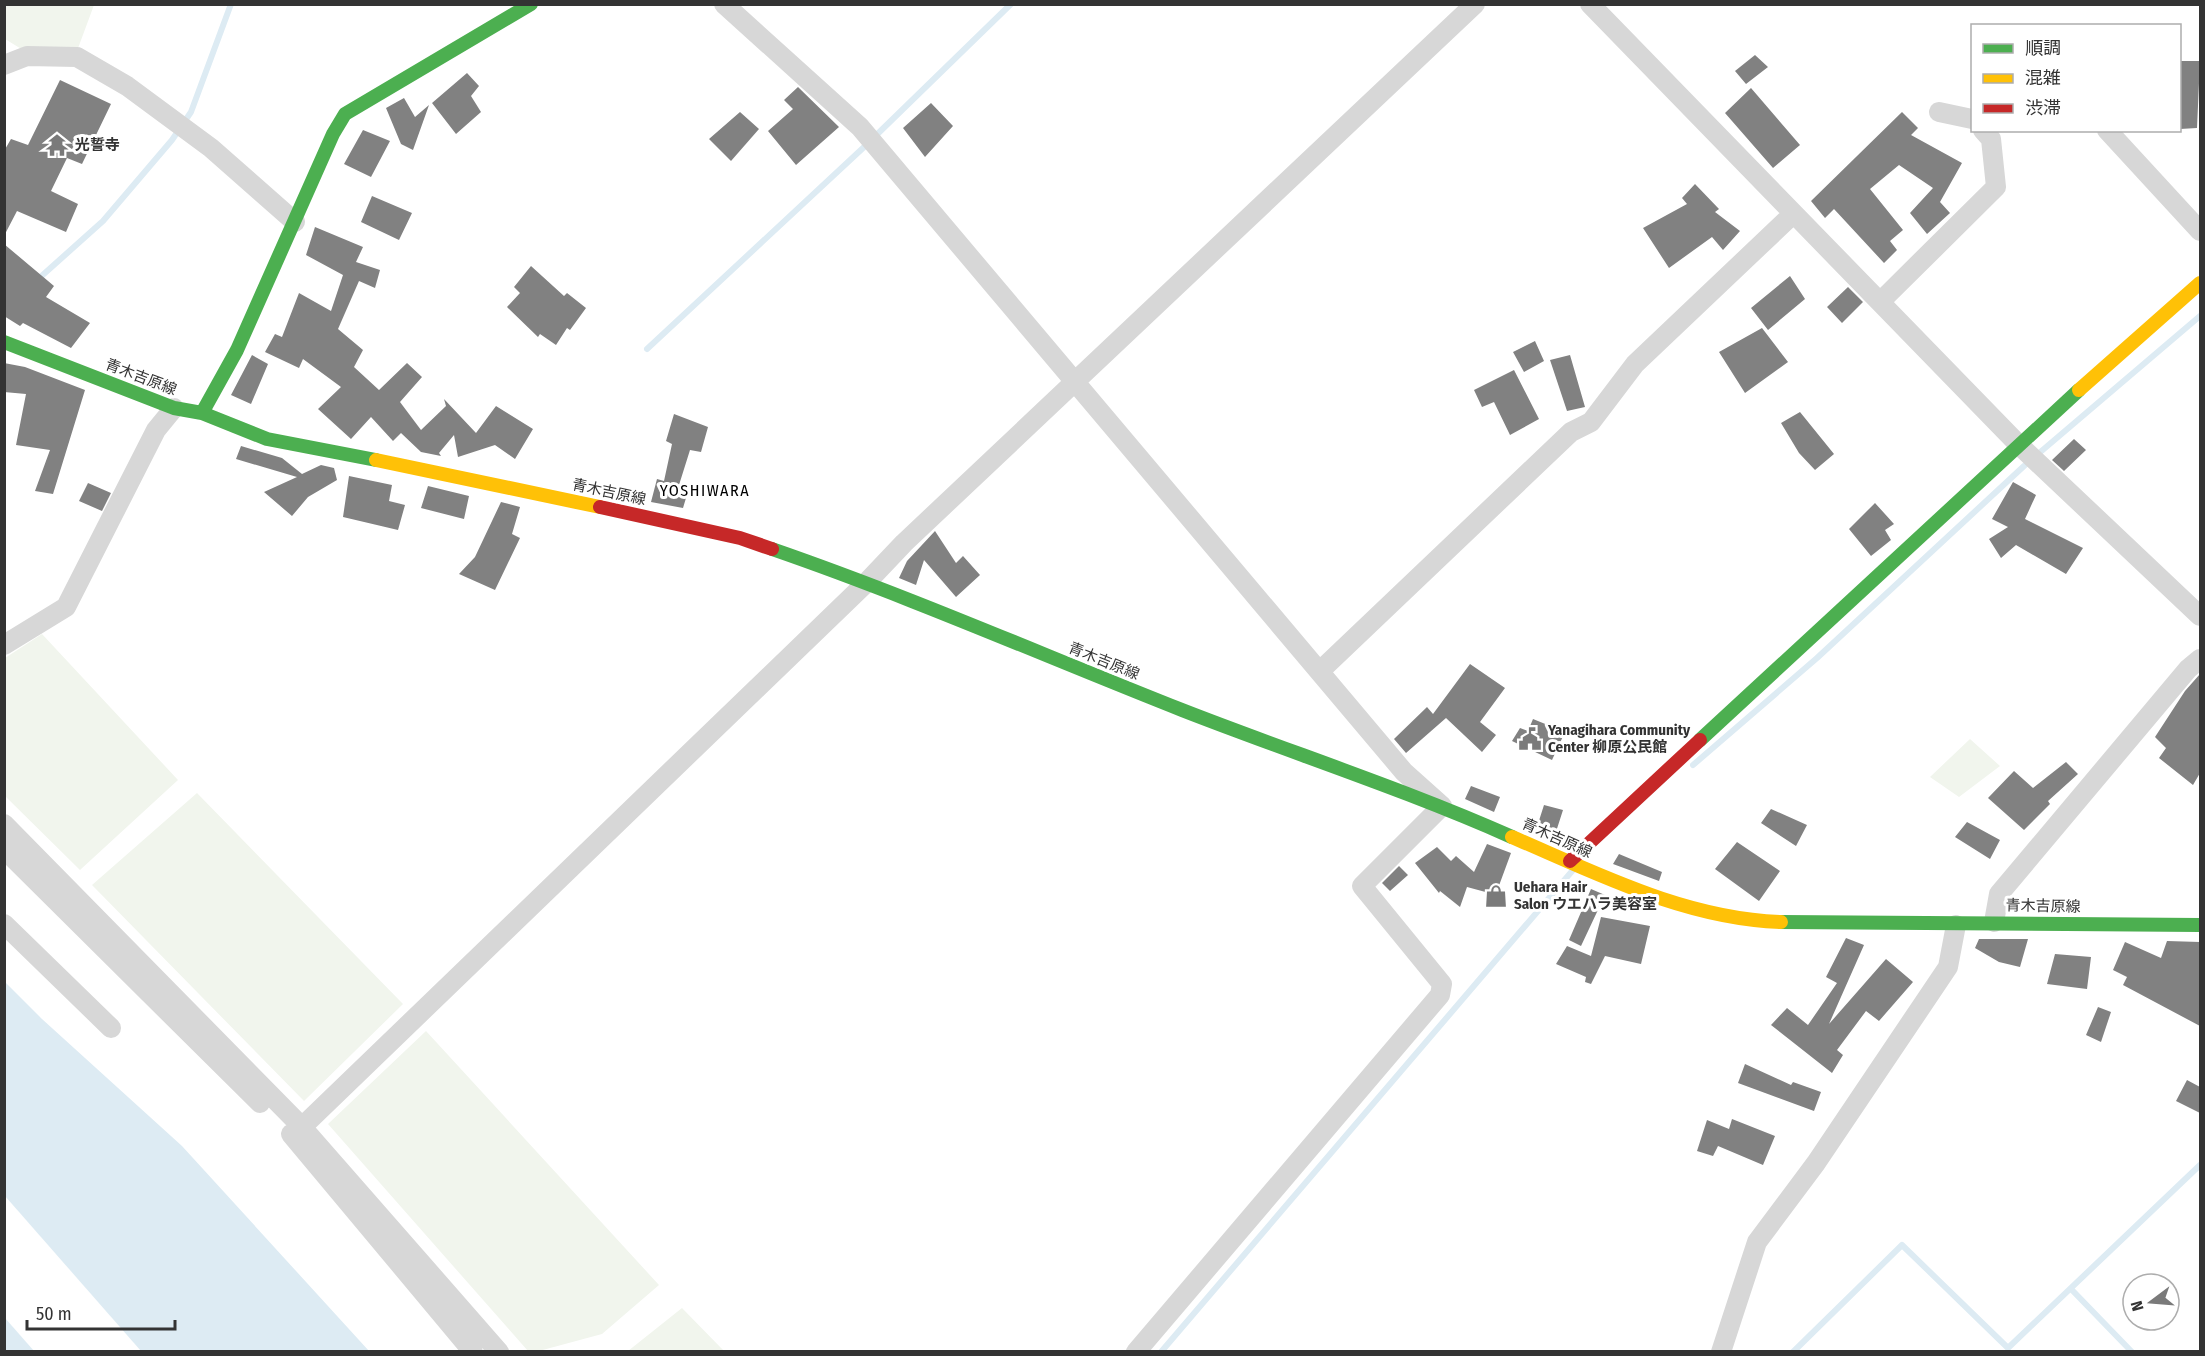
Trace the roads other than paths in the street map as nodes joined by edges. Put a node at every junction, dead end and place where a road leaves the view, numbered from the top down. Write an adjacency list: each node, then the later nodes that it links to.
1 (531, 4): 11 (main road)
2 (724, 4): 16 (street)
3 (1475, 4): 16 (street)
4 (1590, 4): 10 (street)
5 (4, 65): 11 (street)
6 (1939, 112): 7 (street)
7 (1971, 119)
8 (1985, 132): 14 (street)
9 (2109, 132): 12 (street)
10 (1793, 214): 14 (street); 24 (street)
11 (295, 222): 18 (main road)
12 (2200, 231)
13 (2200, 283): 19 (main road)
14 (1880, 302): 19 (street)
15 (4, 342): 17 (main road, 青木吉原線)
16 (1076, 382): 20 (street); 24 (street)
17 (174, 408): 18 (main road, 青木吉原線); 22 (street)
18 (202, 413): 20 (main road, 青木吉原線)
19 (2018, 444): 21 (street); 28 (main road)
20 (867, 582): 25 (main road, 青木吉原線); 34 (street)
21 (2200, 616)
22 (4, 645)
23 (2200, 659): 29 (street)
24 (1320, 671): 25 (street)
25 (1442, 806): 28 (main road, 青木吉原線); 37 (street)
26 (4, 824): 34 (street)
27 (4, 849): 35 (street)
28 (1570, 861): 31 (main road, 青木吉原線)
29 (1994, 922): 31 (main road, 青木吉原線); 32 (main road, 青木吉原線)
30 (4, 924): 33 (street)
31 (1956, 925): 38 (street)
32 (2200, 925)
33 (111, 1028)
34 (302, 1127): 36 (street)
35 (472, 1352)
36 (499, 1352)
37 (1136, 1352)
38 (1721, 1352)

